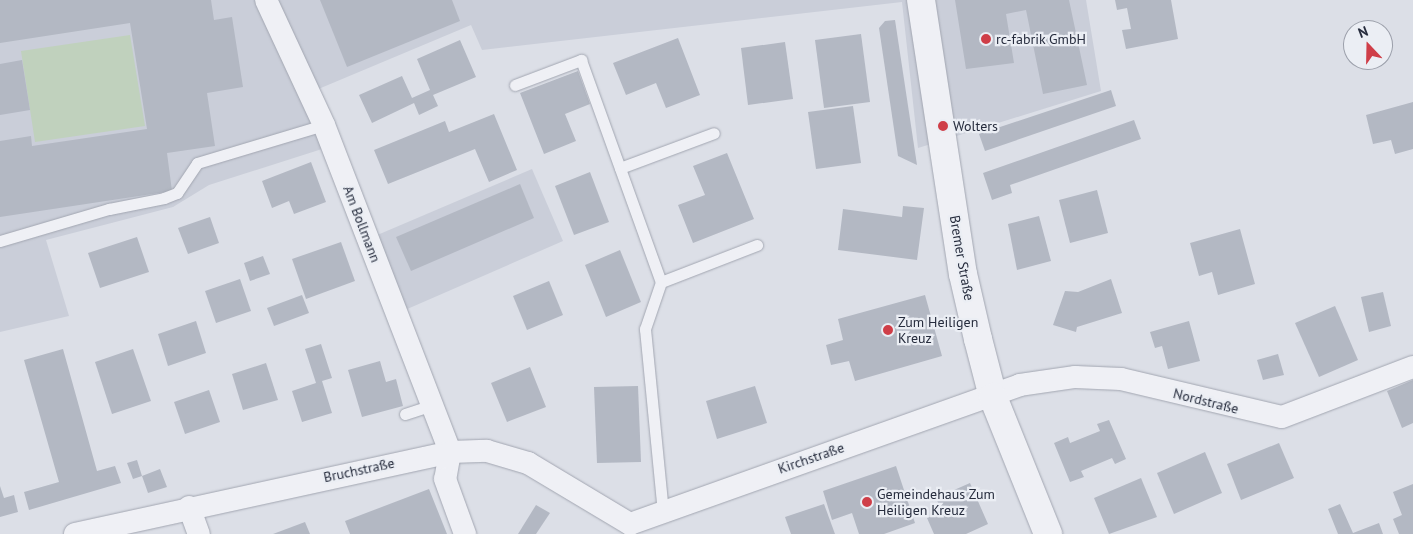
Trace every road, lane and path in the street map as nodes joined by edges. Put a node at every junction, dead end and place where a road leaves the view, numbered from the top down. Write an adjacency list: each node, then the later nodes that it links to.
1 (266, 0): 4 (street, Am Bollmann)
2 (922, 0): 11 (street, Bremer Straße)
3 (515, 85): 6 (lane)
4 (324, 126): 7 (lane); 12 (street, Am Bollmann)
5 (714, 133): 6 (lane)
6 (620, 168): 9 (lane)
7 (0, 241)
8 (757, 245): 9 (lane)
9 (661, 282): 16 (lane)
10 (1413, 367): 11 (street, Nordstraße)
11 (993, 397): 16 (street, Kirchstraße); 21 (street, Bremer Straße)
12 (432, 405): 13 (lane); 14 (street, Am Bollmann)
13 (406, 414)
14 (450, 452): 15 (street, Bruchstraße); 17 (street, Bruchstraße); 20 (street)
15 (189, 507): 18 (street, Bruchstraße); 19 (street)
16 (664, 511): 17 (street, Kirchstraße)
17 (632, 529)
18 (75, 534)
19 (200, 534)
20 (465, 534)
21 (1048, 534)

